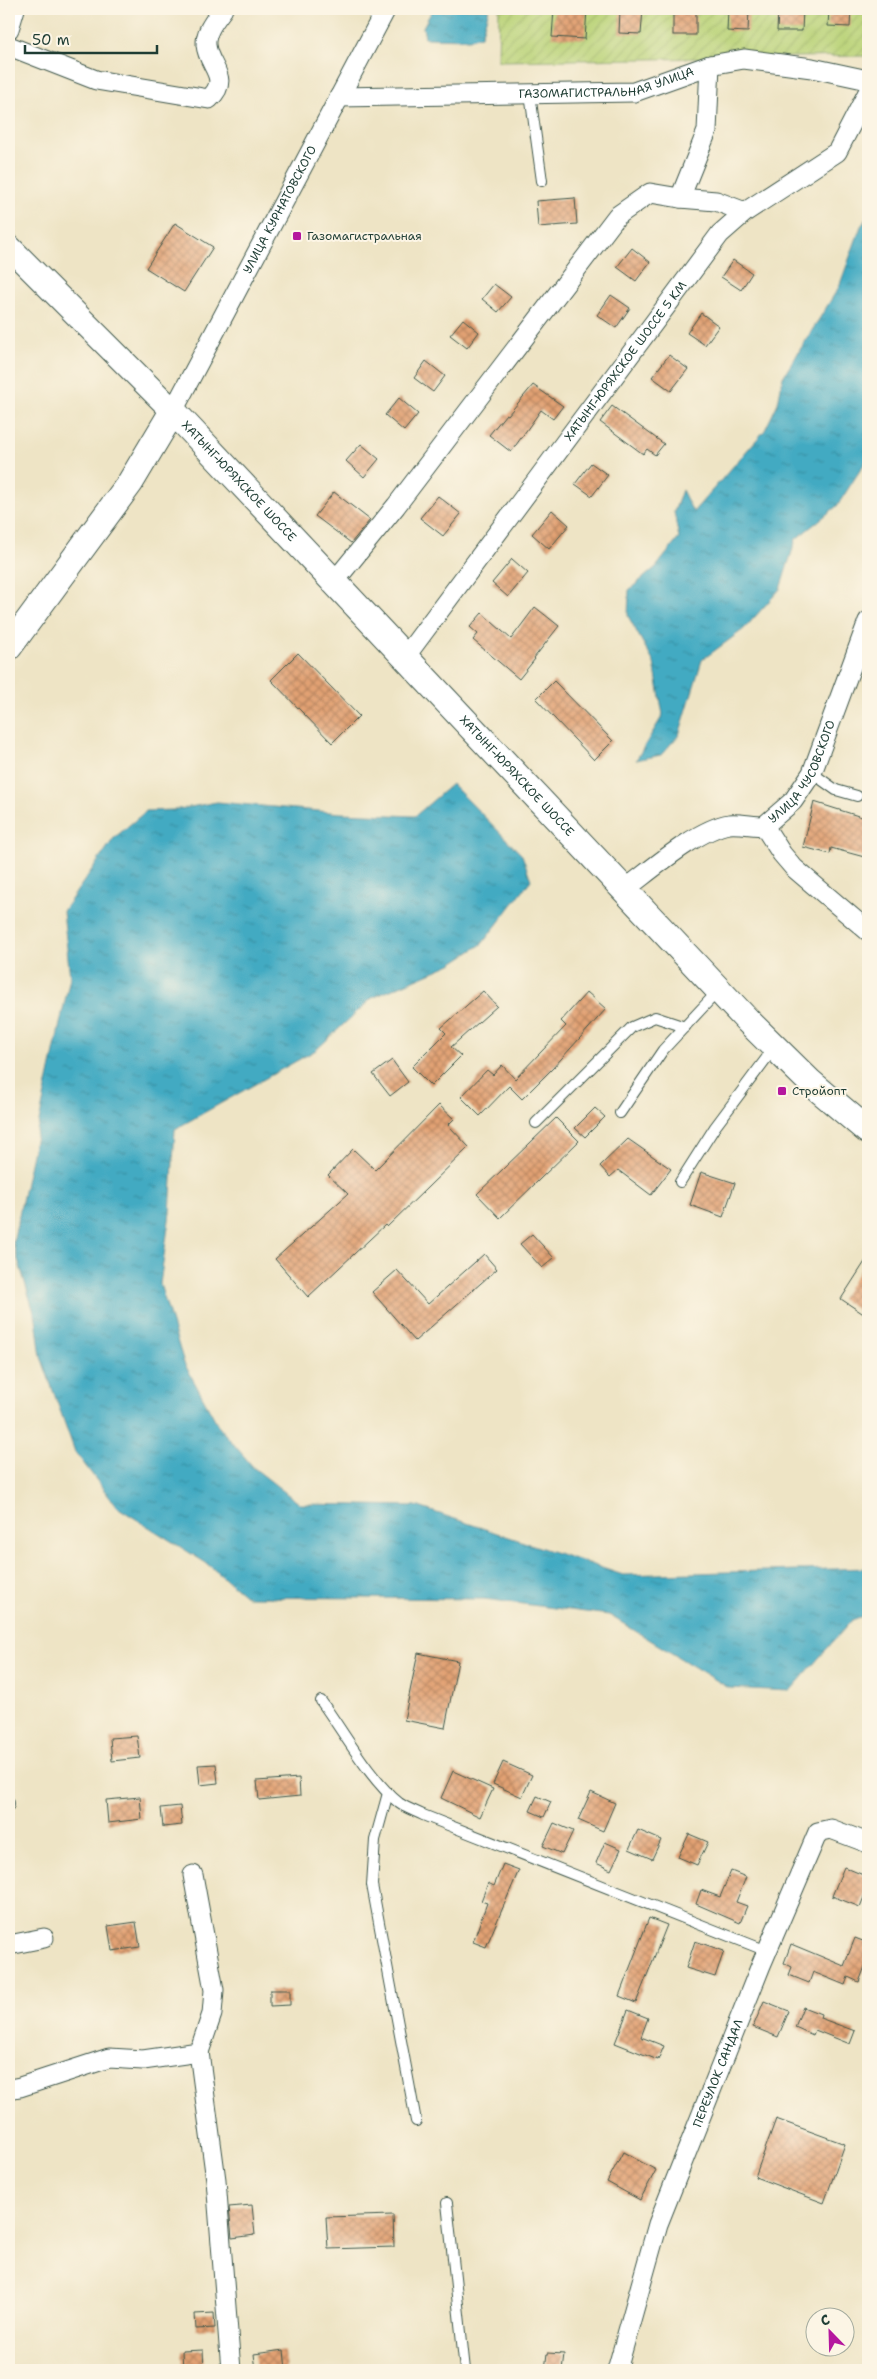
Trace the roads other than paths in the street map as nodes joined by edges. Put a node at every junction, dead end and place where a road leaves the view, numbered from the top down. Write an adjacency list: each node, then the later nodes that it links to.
1 (15, 9): 4 (street)
2 (223, 9): 5 (street)
3 (386, 9): 10 (street, УЛИЦА КУРНАТОВСКОГО)
4 (9, 29)
5 (9, 46)
6 (710, 65): 7 (street, ГАЗОМАГИСТРАЛЬНАЯ УЛИЦА); 9 (street, ГАЗОМАГИСТРАЛЬНАЯ УЛИЦА); 12 (street)
7 (868, 80)
8 (868, 92): 13 (street, ХАТЫНГ-ЮРЯХСКОЕ ШОССЕ 5 КМ)
9 (530, 94): 10 (street, ГАЗОМАГИСТРАЛЬНАЯ УЛИЦА); 11 (lane)
10 (340, 97): 15 (street, УЛИЦА КУРНАТОВСКОГО)
11 (542, 181)
12 (680, 198): 13 (street); 16 (street)
13 (745, 212): 19 (street, ХАТЫНГ-ЮРЯХСКОЕ ШОССЕ 5 КМ)
14 (9, 247): 15 (street, ХАТЫНГ-ЮРЯХСКОЕ ШОССЕ)
15 (173, 411): 16 (main road, ХАТЫНГ-ЮРЯХСКОЕ ШОССЕ); 18 (main road, ХАТЫНГ-ЮРЯХСКОЕ ШОССЕ)
16 (334, 582): 19 (main road, ХАТЫНГ-ЮРЯХСКОЕ ШОССЕ)
17 (868, 621): 20 (street, УЛИЦА ЧУСОВСКОГО)
18 (9, 647)
19 (405, 658): 23 (main road, ХАТЫНГ-ЮРЯХСКОЕ ШОССЕ)
20 (812, 773): 21 (lane); 22 (street, УЛИЦА ЧУСОВСКОГО)
21 (857, 796)
22 (764, 826): 23 (street, УЛИЦА ЧУСОВСКОГО); 24 (street)
23 (624, 890): 25 (main road, ХАТЫНГ-ЮРЯХСКОЕ ШОССЕ)
24 (868, 931)
25 (719, 990): 26 (lane); 27 (main road, ХАТЫНГ-ЮРЯХСКОЕ ШОССЕ)
26 (685, 1027): 28 (lane); 29 (lane)
27 (775, 1047): 30 (main road, ХАТЫНГ-ЮРЯХСКОЕ ШОССЕ); 31 (lane)
28 (620, 1113)
29 (536, 1123)
30 (868, 1131)
31 (680, 1182)
32 (322, 1701): 33 (lane)
33 (388, 1793): 38 (lane); 41 (lane)
34 (868, 1843): 38 (street, ПЕРЕУЛОК САНДАЛ)
35 (193, 1875): 39 (street)
36 (44, 1938): 37 (street)
37 (9, 1945)
38 (767, 1951): 45 (street, ПЕРЕУЛОК САНДАЛ)
39 (199, 2052): 40 (street); 43 (street)
40 (9, 2089)
41 (416, 2120)
42 (448, 2203): 44 (lane)
43 (231, 2370)
44 (465, 2370)
45 (617, 2370)

